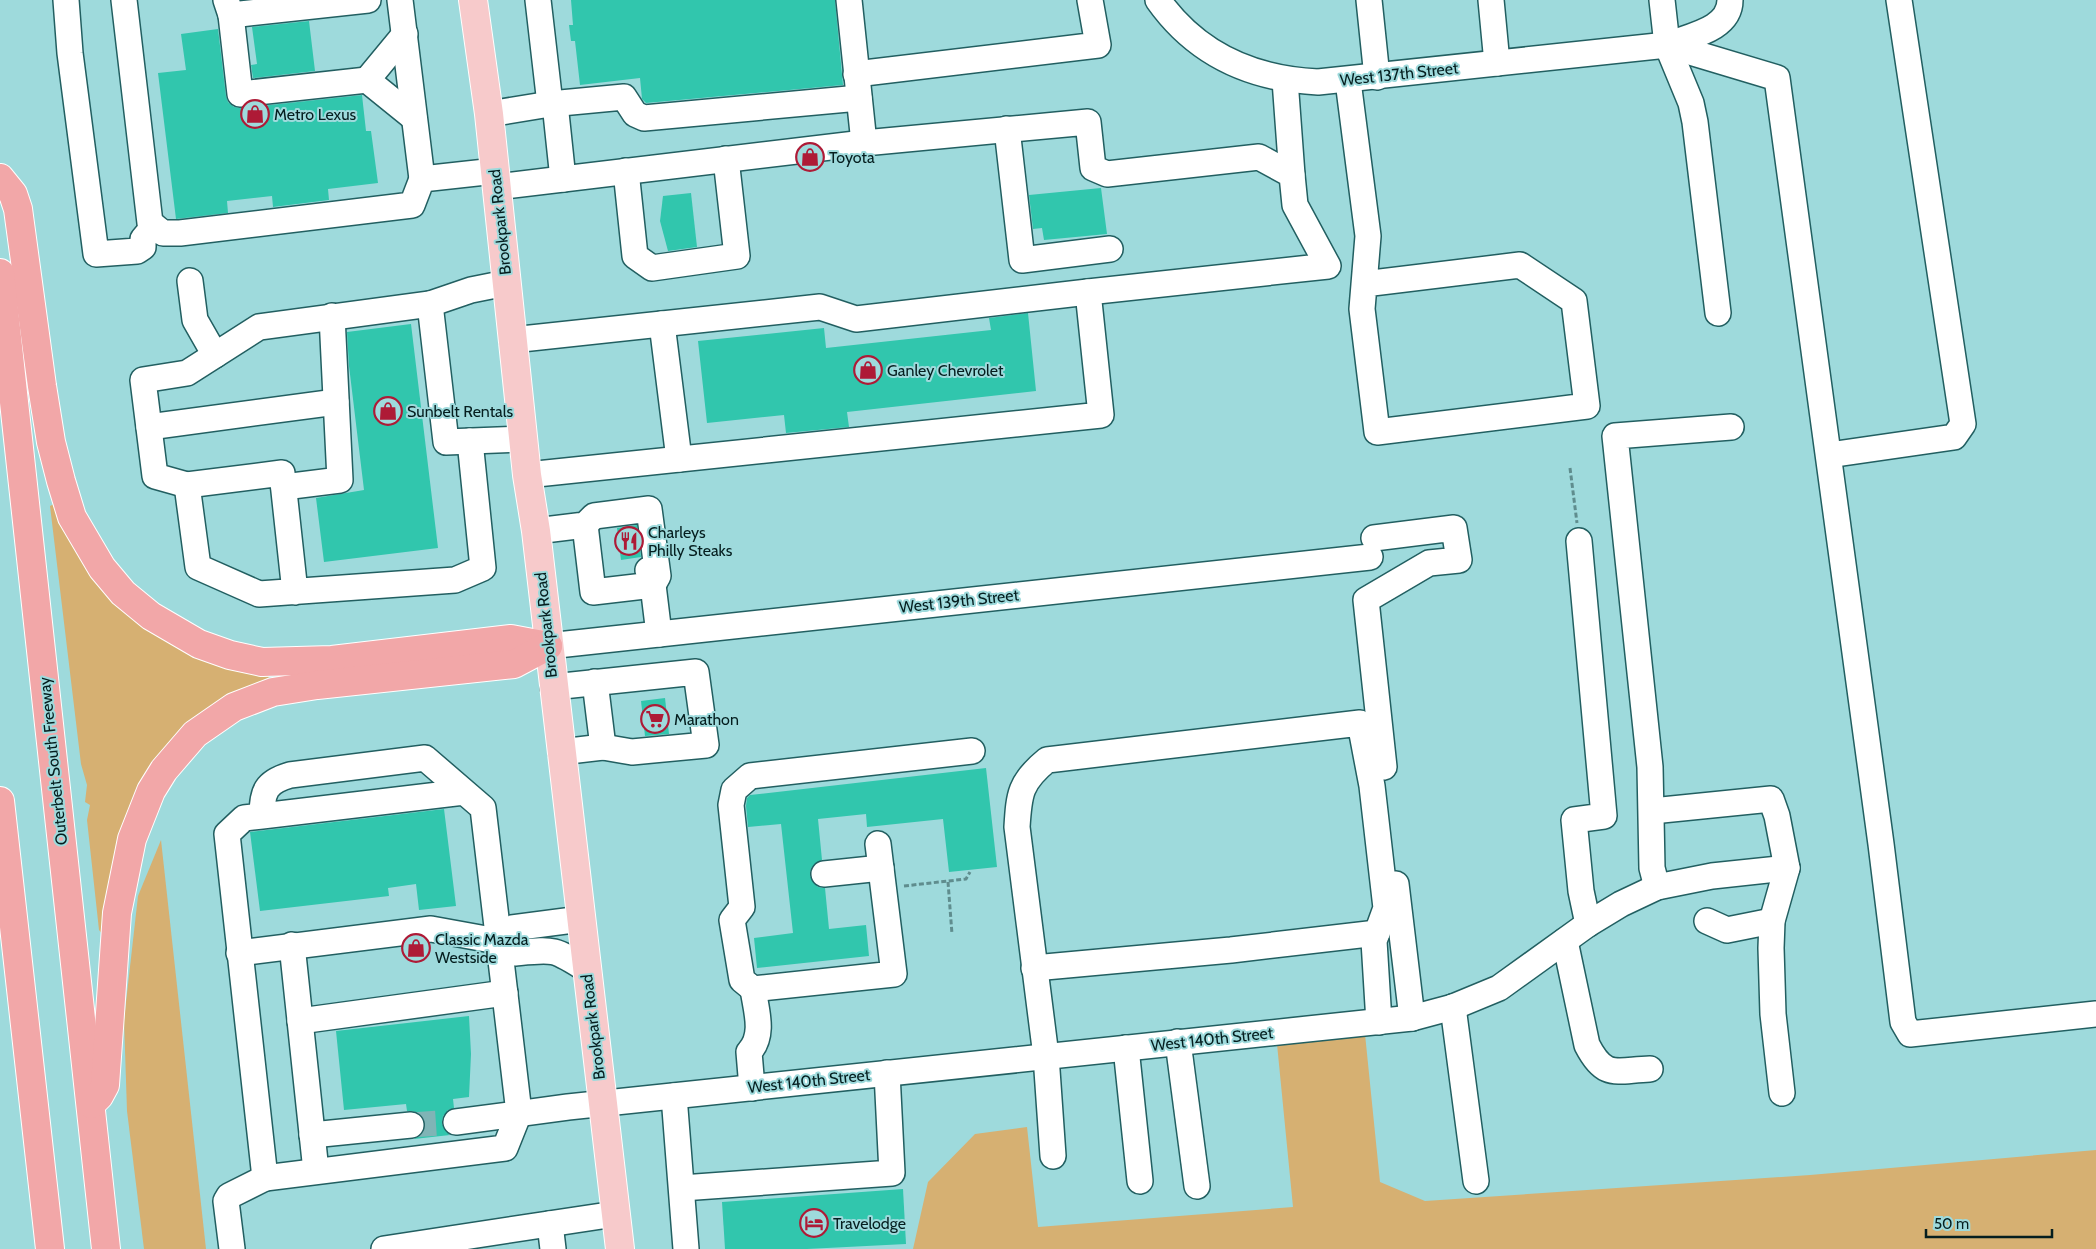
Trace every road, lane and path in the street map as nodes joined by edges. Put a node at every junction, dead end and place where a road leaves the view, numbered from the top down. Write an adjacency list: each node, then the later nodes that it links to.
1 (66, 0): 36 (street)
2 (124, 0): 36 (street)
3 (368, 0): 15 (street)
4 (400, 0): 16 (street)
5 (474, 0): 25 (main road, Brookpark Road)
6 (538, 0): 24 (street)
7 (849, 0): 23 (street)
8 (1090, 0): 23 (street)
9 (1369, 0): 19 (street)
10 (1491, 0): 18 (street)
11 (1662, 0): 17 (street)
12 (1730, 0): 17 (street)
13 (1899, 0): 54 (street)
14 (1162, 2): 21 (street, West 137th Street)
15 (229, 8): 20 (street)
16 (405, 34): 20 (street); 26 (street)
17 (1666, 45): 18 (street, West 137th Street); 44 (street); 54 (street)
18 (1497, 64): 19 (street, West 137th Street)
19 (1377, 77): 22 (street, West 137th Street)
20 (367, 80): 26 (street)
21 (1285, 80): 22 (street, West 137th Street); 31 (street)
22 (1348, 81): 41 (street)
23 (858, 86): 24 (street); 28 (street)
24 (550, 104): 25 (street); 35 (street)
25 (489, 114): 34 (main road, Brookpark Road)
26 (414, 118): 33 (street)
27 (1006, 130): 28 (street); 31 (street); 37 (street)
28 (864, 143): 29 (street)
29 (726, 159): 30 (street); 30 (street)
30 (626, 171): 35 (street)
31 (1292, 175): 42 (street)
32 (0, 178): 67 (highway)
33 (422, 179): 34 (street); 36 (street)
34 (496, 179): 35 (street); 40 (main road, Brookpark Road)
35 (563, 179)
36 (154, 226)
37 (1110, 249)
38 (0, 273): 113 (highway, Outerbelt South Freeway)
39 (190, 281): 48 (street)
40 (506, 283): 43 (street); 47 (main road, Brookpark Road)
41 (1364, 284): 41 (street)
42 (1088, 292): 46 (street); 55 (street)
43 (430, 304): 45 (street); 53 (street)
44 (1718, 313)
45 (332, 316): 48 (street); 49 (street)
46 (662, 324): 47 (street); 55 (street)
47 (512, 340): 52 (main road, Brookpark Road)
48 (215, 355): 51 (street)
49 (336, 402): 51 (street); 59 (street)
50 (1731, 426): 76 (street)
51 (149, 427): 58 (street)
52 (523, 439): 53 (street); 57 (main road, Brookpark Road)
53 (470, 441): 64 (street)
54 (1829, 455): 101 (street)
55 (679, 459): 57 (street)
56 (1570, 468): 62 (path)
57 (527, 475): 61 (main road, Brookpark Road)
58 (187, 485): 59 (street); 64 (street)
59 (284, 487): 64 (street)
60 (585, 525): 61 (street); 63 (street); 63 (street)
61 (536, 531): 67 (main road, Brookpark Road)
62 (1579, 541): 89 (street)
63 (653, 585): 65 (street)
64 (295, 592)
65 (659, 634): 66 (street, West 139th Street); 102 (street, West 139th Street)
66 (616, 638): 67 (street, West 139th Street); 68 (street)
67 (548, 646): 70 (main road, Brookpark Road); 113 (highway)
68 (620, 680): 69 (street); 71 (street)
69 (595, 682): 70 (street); 71 (street)
70 (553, 687): 73 (main road, Brookpark Road)
71 (603, 747): 73 (street)
72 (972, 751): 98 (street)
73 (561, 752): 86 (main road, Brookpark Road)
74 (464, 792): 77 (street); 77 (street); 92 (street)
75 (0, 801): 128 (highway)
76 (1652, 810): 80 (street); 85 (street)
77 (262, 816): 95 (street)
78 (878, 844): 79 (street)
79 (881, 868): 82 (street); 98 (street)
80 (1787, 868): 85 (street, West 140th Street); 88 (street)
81 (970, 872): 83 (path)
82 (824, 874)
83 (948, 882): 84 (path); 91 (path)
84 (898, 887)
85 (1657, 887): 89 (street, West 140th Street)
86 (581, 919): 92 (street); 97 (main road, Brookpark Road)
87 (1707, 921): 88 (street)
88 (1772, 921): 111 (street)
89 (1588, 924): 93 (street, West 140th Street)
90 (1377, 933): 96 (street); 96 (street); 104 (street)
91 (952, 934)
92 (497, 941): 94 (street); 97 (street); 99 (street)
93 (1565, 941): 100 (street, West 140th Street); 108 (street)
94 (292, 946): 95 (street); 103 (street)
95 (239, 953): 121 (street)
96 (1034, 968): 107 (street)
97 (586, 969): 114 (main road, Brookpark Road)
98 (753, 989): 110 (street)
99 (505, 992): 103 (street); 115 (street)
100 (1454, 1007): 102 (street, West 140th Street); 123 (street)
101 (2096, 1014)
102 (1412, 1018): 104 (street, West 140th Street)
103 (300, 1021): 118 (street)
104 (1378, 1022): 105 (street, West 140th Street)
105 (1178, 1042): 106 (street, West 140th Street); 124 (street)
106 (1126, 1048): 107 (street, West 140th Street); 122 (street)
107 (1046, 1056): 109 (street, West 140th Street); 119 (street)
108 (1650, 1069)
109 (887, 1073): 110 (street, West 140th Street); 125 (street)
110 (752, 1088): 112 (street, West 140th Street)
111 (1782, 1093)
112 (674, 1096): 114 (street, West 140th Street); 125 (street)
113 (91, 1104): 129 (highway, Outerbelt South Freeway)
114 (602, 1105): 115 (street, West 140th Street); 126 (main road, Brookpark Road)
115 (519, 1113): 116 (street, West 140th Street); 120 (street)
116 (456, 1122)
117 (411, 1124): 118 (street)
118 (312, 1135): 120 (street)
119 (1053, 1156)
120 (316, 1171): 121 (street)
121 (265, 1178): 130 (street)
122 (1140, 1181)
123 (1476, 1181)
124 (1197, 1186)
125 (682, 1188): 134 (street)
126 (615, 1214): 127 (street); 133 (main road, Brookpark Road)
127 (550, 1224): 131 (street); 132 (street)
128 (50, 1249)
129 (106, 1249)
130 (232, 1249)
131 (384, 1249)
132 (553, 1249)
133 (620, 1249)
134 (686, 1249)

